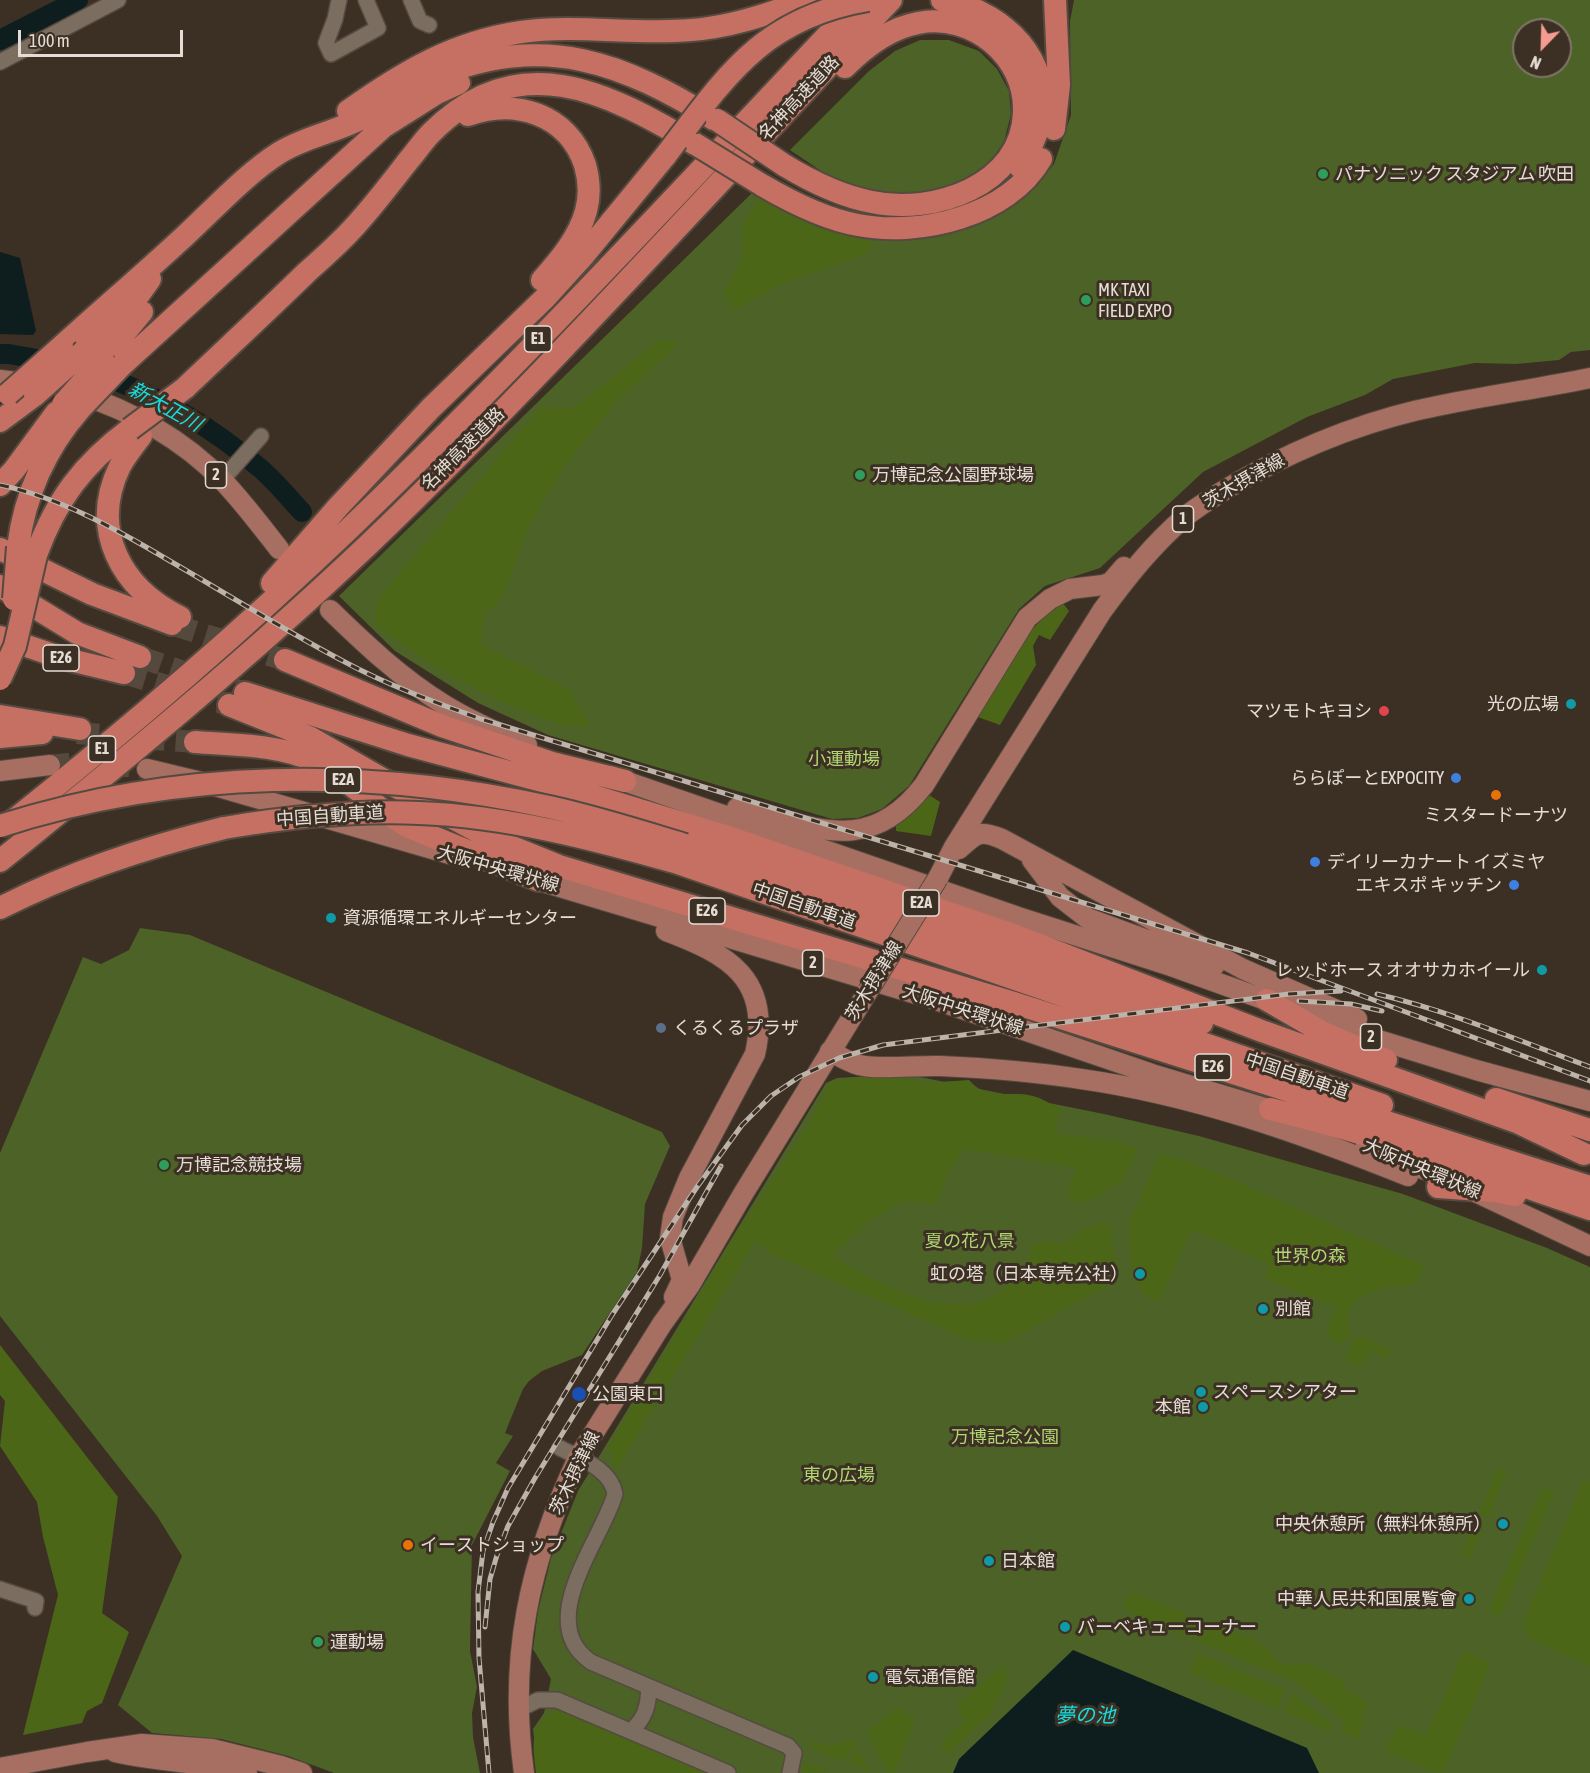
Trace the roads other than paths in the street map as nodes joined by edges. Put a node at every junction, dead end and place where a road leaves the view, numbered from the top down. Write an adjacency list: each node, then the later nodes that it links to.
1 (118, 0): 12 (street)
2 (339, 0): 3 (street)
3 (366, 0)
4 (411, 0): 11 (street)
5 (805, 0): 14 (highway)
6 (861, 0): 40 (highway, 名神高速道路 / E1)
7 (868, 0): 25 (highway, bridge)
8 (891, 0): 20 (highway, 名神高速道路 / E1)
9 (942, 0): 18 (highway)
10 (1055, 0): 17 (highway)
11 (429, 25)
12 (0, 62)
13 (707, 132): 14 (highway); 15 (highway, bridge); 15 (highway, bridge); 16 (highway); 21 (highway)
14 (308, 140): 19 (highway)
15 (773, 175): 17 (highway); 18 (highway); 20 (highway)
16 (394, 180): 25 (highway); 27 (highway, bridge)
17 (982, 210): 18 (highway)
18 (865, 214)
19 (176, 244): 21 (highway); 21 (highway)
20 (580, 330): 57 (highway, 名神高速道路 / E1)
21 (93, 355): 23 (highway, bridge); 24 (highway, bridge); 26 (highway, bridge)
22 (1590, 378): 33 (main road, 茨木摂津線 / 1)
23 (3, 391): 29 (main road, 2)
24 (71, 407): 30 (highway); 32 (highway)
25 (430, 408): 40 (highway)
26 (0, 421)
27 (136, 432): 32 (highway); 32 (highway)
28 (256, 440): 29 (street)
29 (222, 480): 31 (main road, 2)
30 (0, 485)
31 (279, 549)
32 (18, 550): 37 (highway, bridge); 42 (highway, bridge)
33 (1146, 554): 51 (main road); 56 (main road, 茨木摂津線 / 1)
34 (0, 586): 38 (highway)
35 (330, 610): 50 (main road, 2)
36 (0, 637): 41 (highway, E26)
37 (0, 656)
38 (140, 657)
39 (285, 660): 50 (highway)
40 (201, 663): 53 (highway, 名神高速道路 / E1)
41 (124, 673)
42 (0, 679)
43 (237, 699): 67 (highway, E2A); 70 (highway, E26)
44 (0, 716): 45 (highway)
45 (0, 737)
46 (195, 742): 58 (highway)
47 (50, 765): 49 (main road)
48 (147, 769): 58 (main road, 大阪中央環状線 / 2)
49 (0, 771)
50 (625, 781): 51 (main road, 2)
51 (658, 792): 61 (main road, 2)
52 (0, 826): 55 (highway, 中国自動車道 / E2A, bridge)
53 (0, 831)
54 (1020, 849): 56 (main road); 61 (main road); 63 (main road)
55 (681, 854): 60 (highway, 中国自動車道 / E2A, bridge); 67 (highway, 中国自動車道 / E2A); 68 (highway, 中国自動車道 / E2A)
56 (952, 854): 62 (main road, 茨木摂津線 / 1, bridge)
57 (0, 861)
58 (538, 880): 59 (main road, 大阪中央環状線 / 2)
59 (580, 894): 65 (main road, 大阪中央環状線 / 2); 75 (main road)
60 (0, 908)
61 (1267, 1000): 63 (main road, 2); 66 (highway)
62 (830, 1051): 69 (main road); 75 (main road, 茨木摂津線 / 1)
63 (1476, 1070): 64 (main road, 2)
64 (1590, 1101)
65 (1270, 1109): 71 (main road, 大阪中央環状線 / 2); 72 (highway)
66 (1590, 1130)
67 (1587, 1155)
68 (1590, 1177)
69 (1438, 1187): 71 (highway); 74 (main road)
70 (1590, 1187)
71 (1469, 1189): 73 (highway); 74 (main road, 大阪中央環状線 / 2)
72 (1590, 1209)
73 (1590, 1220)
74 (1586, 1244)
75 (662, 1324): 77 (main road, 茨木摂津線 / 1)
76 (560, 1448): 77 (street)
77 (578, 1458): 80 (street); 81 (main road, 茨木摂津線 / 1)
78 (0, 1589): 79 (street)
79 (35, 1608)
80 (648, 1687): 82 (street); 89 (street)
81 (518, 1710): 82 (street); 87 (main road, 茨木摂津線 / 1)
82 (630, 1731): 88 (street)
83 (107, 1749): 84 (main road); 85 (main road); 86 (main road)
84 (0, 1768)
85 (247, 1773)
86 (302, 1773)
87 (524, 1773)
88 (728, 1773)
89 (790, 1773)

